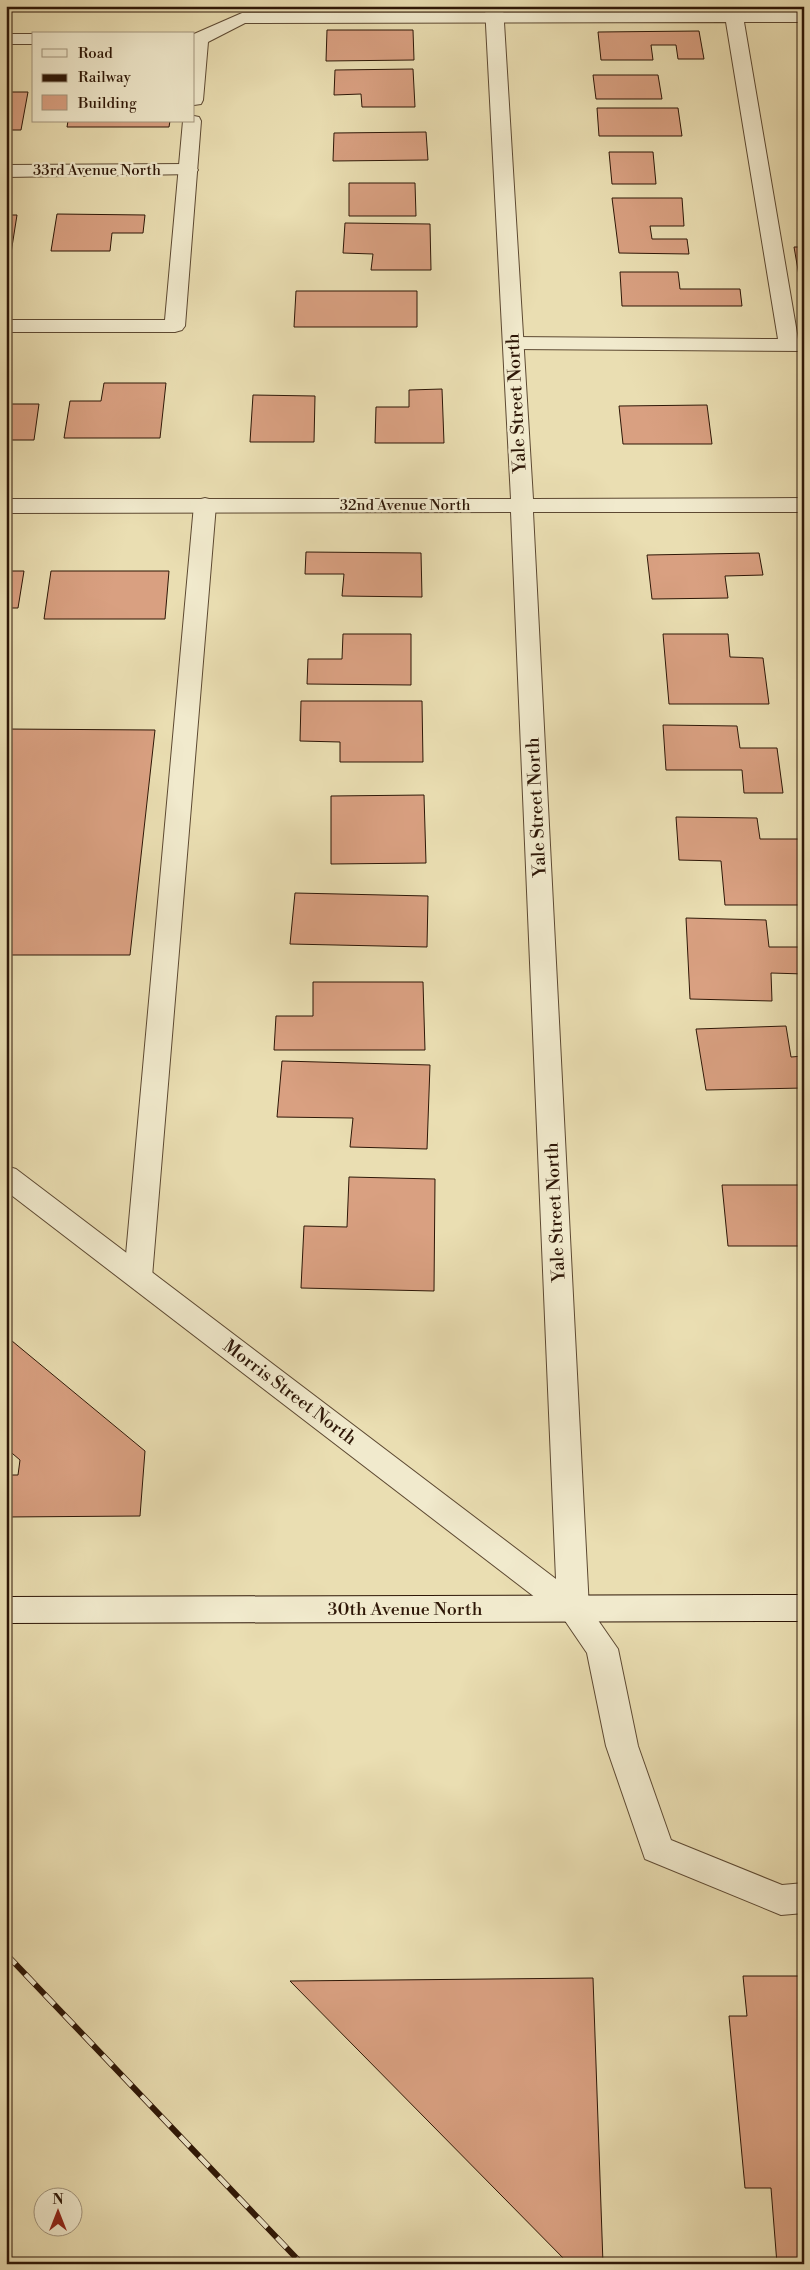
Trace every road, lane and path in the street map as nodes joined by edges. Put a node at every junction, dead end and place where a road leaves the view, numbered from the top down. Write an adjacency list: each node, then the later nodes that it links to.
1 (495, 13): 3 (street); 6 (street); 12 (street, Yale Street North)
2 (804, 17): 3 (street)
3 (734, 18): 13 (street)
4 (6, 38): 5 (street)
5 (32, 38)
6 (196, 38): 7 (street)
7 (195, 69)
8 (192, 122): 9 (street)
9 (188, 170): 10 (street, 33rd Avenue North); 11 (street)
10 (6, 171)
11 (6, 326)
12 (513, 344): 13 (street); 14 (street, Yale Street North)
13 (796, 345)
14 (522, 505): 15 (street, 32nd Avenue North); 17 (street, 32nd Avenue North); 20 (street, Yale Street North)
15 (804, 505)
16 (6, 506): 17 (street, 32nd Avenue North)
17 (205, 506): 19 (street)
18 (6, 1176): 19 (street, Morris Street North)
19 (138, 1276): 20 (street, Morris Street North)
20 (573, 1608): 21 (street, 30th Avenue North); 22 (street, 30th Avenue North); 23 (street, Morris Street North)
21 (804, 1608)
22 (6, 1610)
23 (804, 1898)

